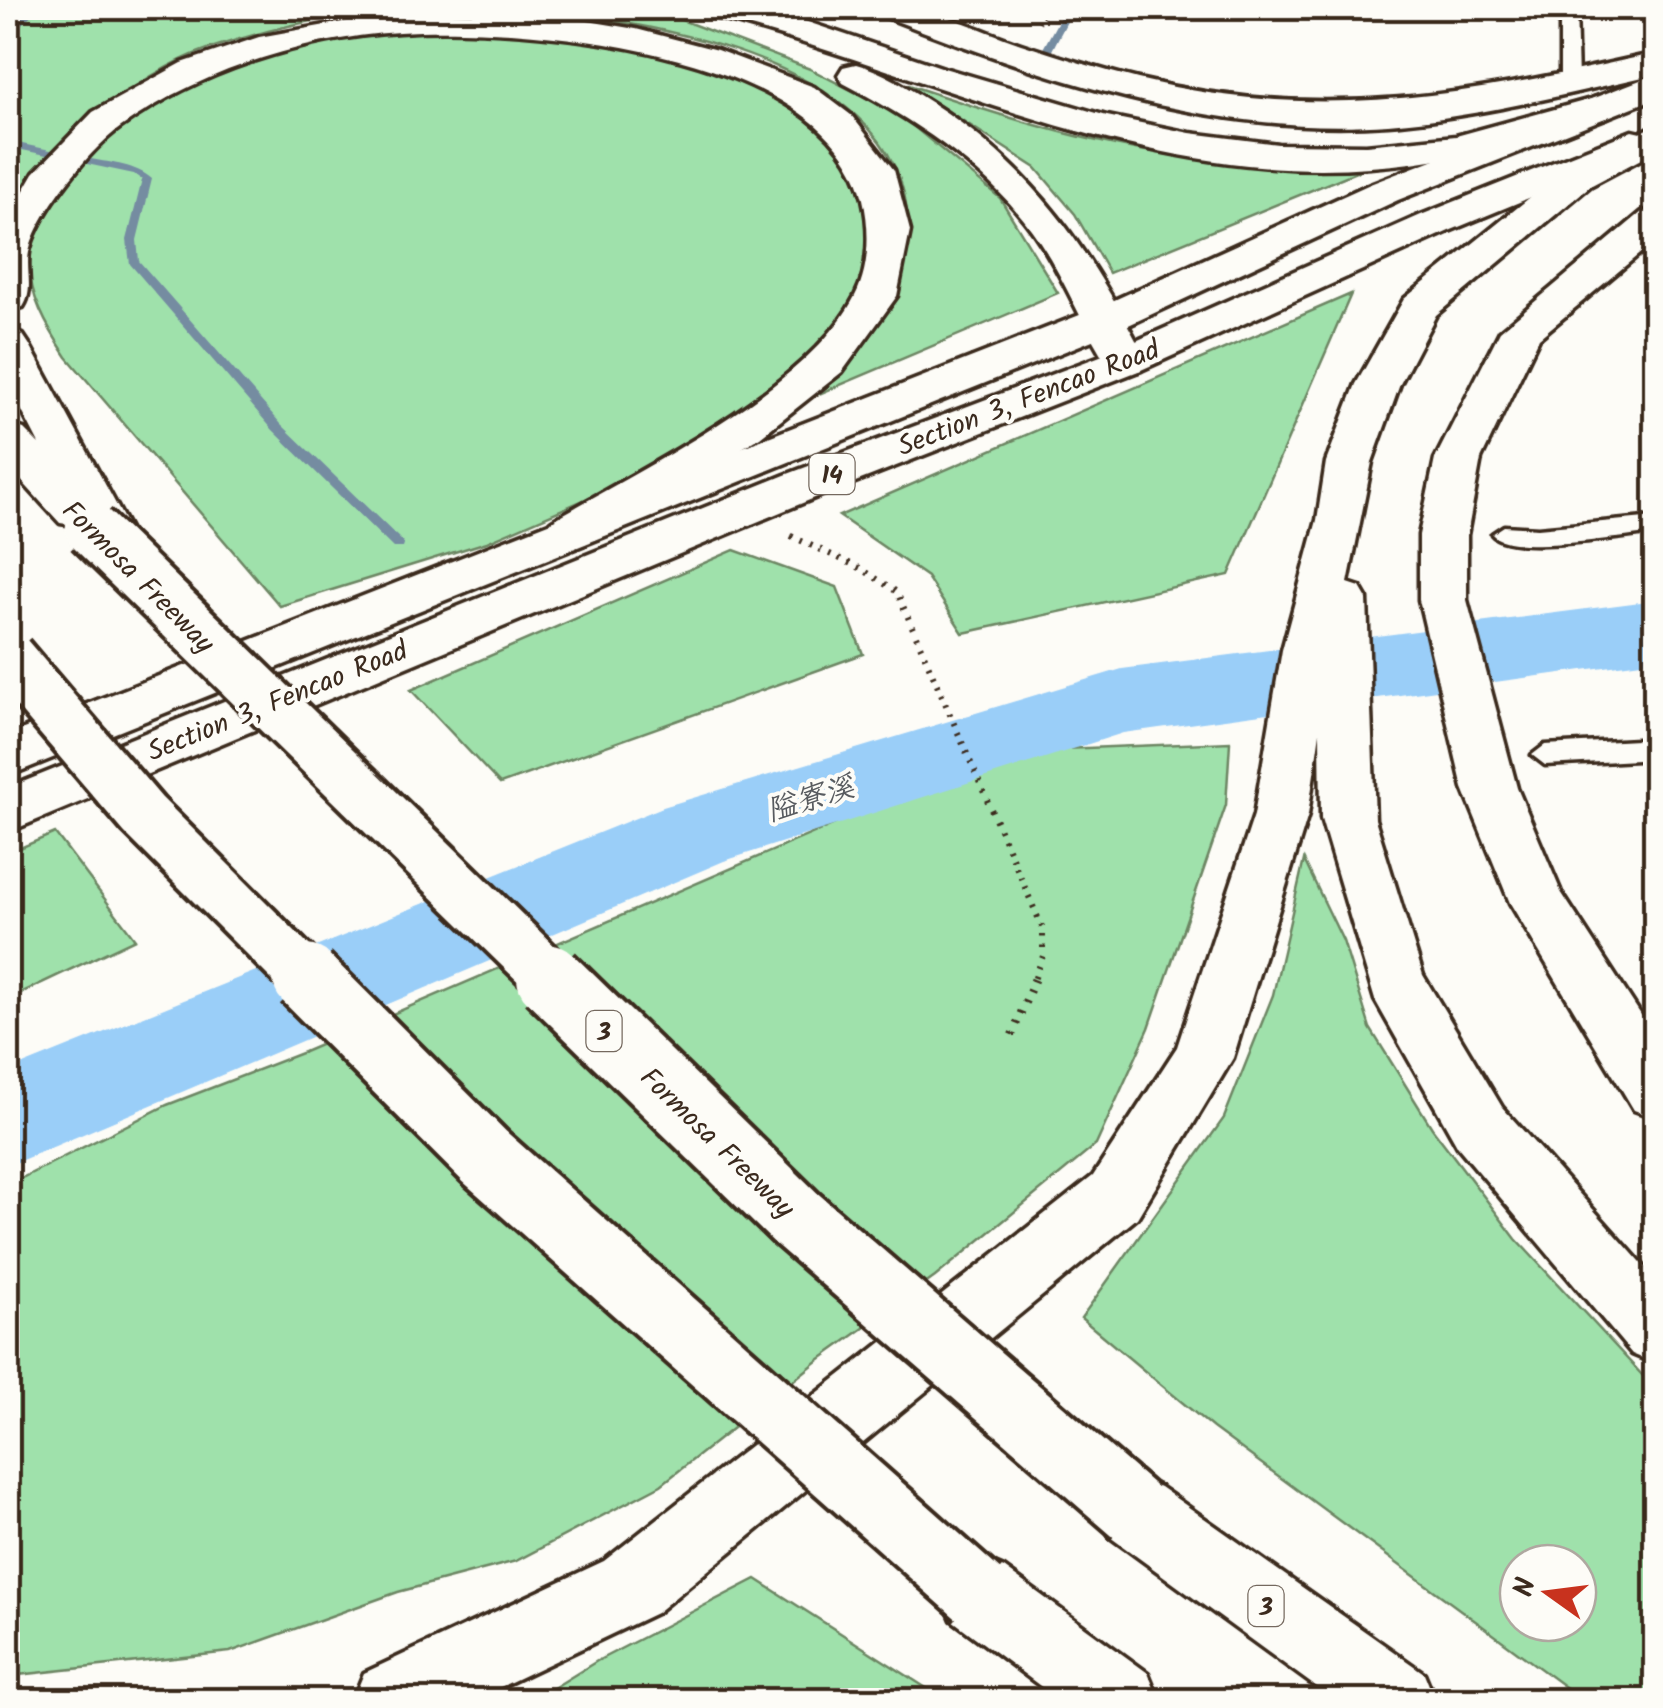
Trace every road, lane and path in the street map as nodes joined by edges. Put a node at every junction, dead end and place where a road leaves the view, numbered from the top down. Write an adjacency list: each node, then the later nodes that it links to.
1 (679, 8): 11 (main road)
2 (718, 8): 7 (main road)
3 (893, 8): 7 (main road)
4 (1568, 8): 7 (lane)
5 (1656, 63): 7 (main road)
6 (1656, 85): 7 (main road, Section 3, Fencao Road / 14)
7 (1582, 95): 11 (main road, Section 3, Fencao Road / 14)
8 (1656, 134): 13 (main road, Section 3, Fencao Road / 14); 16 (main road)
9 (1656, 220): 27 (main road)
10 (8, 298): 18 (main road)
11 (1105, 320): 13 (main road); 18 (main road, Section 3, Fencao Road / 14)
12 (8, 344): 20 (main road)
13 (1126, 361): 15 (main road, Section 3, Fencao Road / 14)
14 (8, 440): 20 (main road, Formosa Freeway / 3)
15 (737, 512): 25 (main road, Section 3, Fencao Road / 14); 26 (path)
16 (1340, 520): 28 (main road); 29 (main road)
17 (1656, 525): 19 (lane)
18 (569, 532): 24 (main road, Section 3, Fencao Road / 14)
19 (1504, 534)
20 (107, 540): 31 (main road, Formosa Freeway / 3, bridge)
21 (8, 657): 30 (main road, bridge)
22 (1656, 748): 23 (lane)
23 (1545, 755)
24 (8, 756)
25 (8, 811)
26 (1012, 1035)
27 (1656, 1091)
28 (1656, 1331)
29 (391, 1700)
30 (1120, 1700)
31 (1397, 1700)

